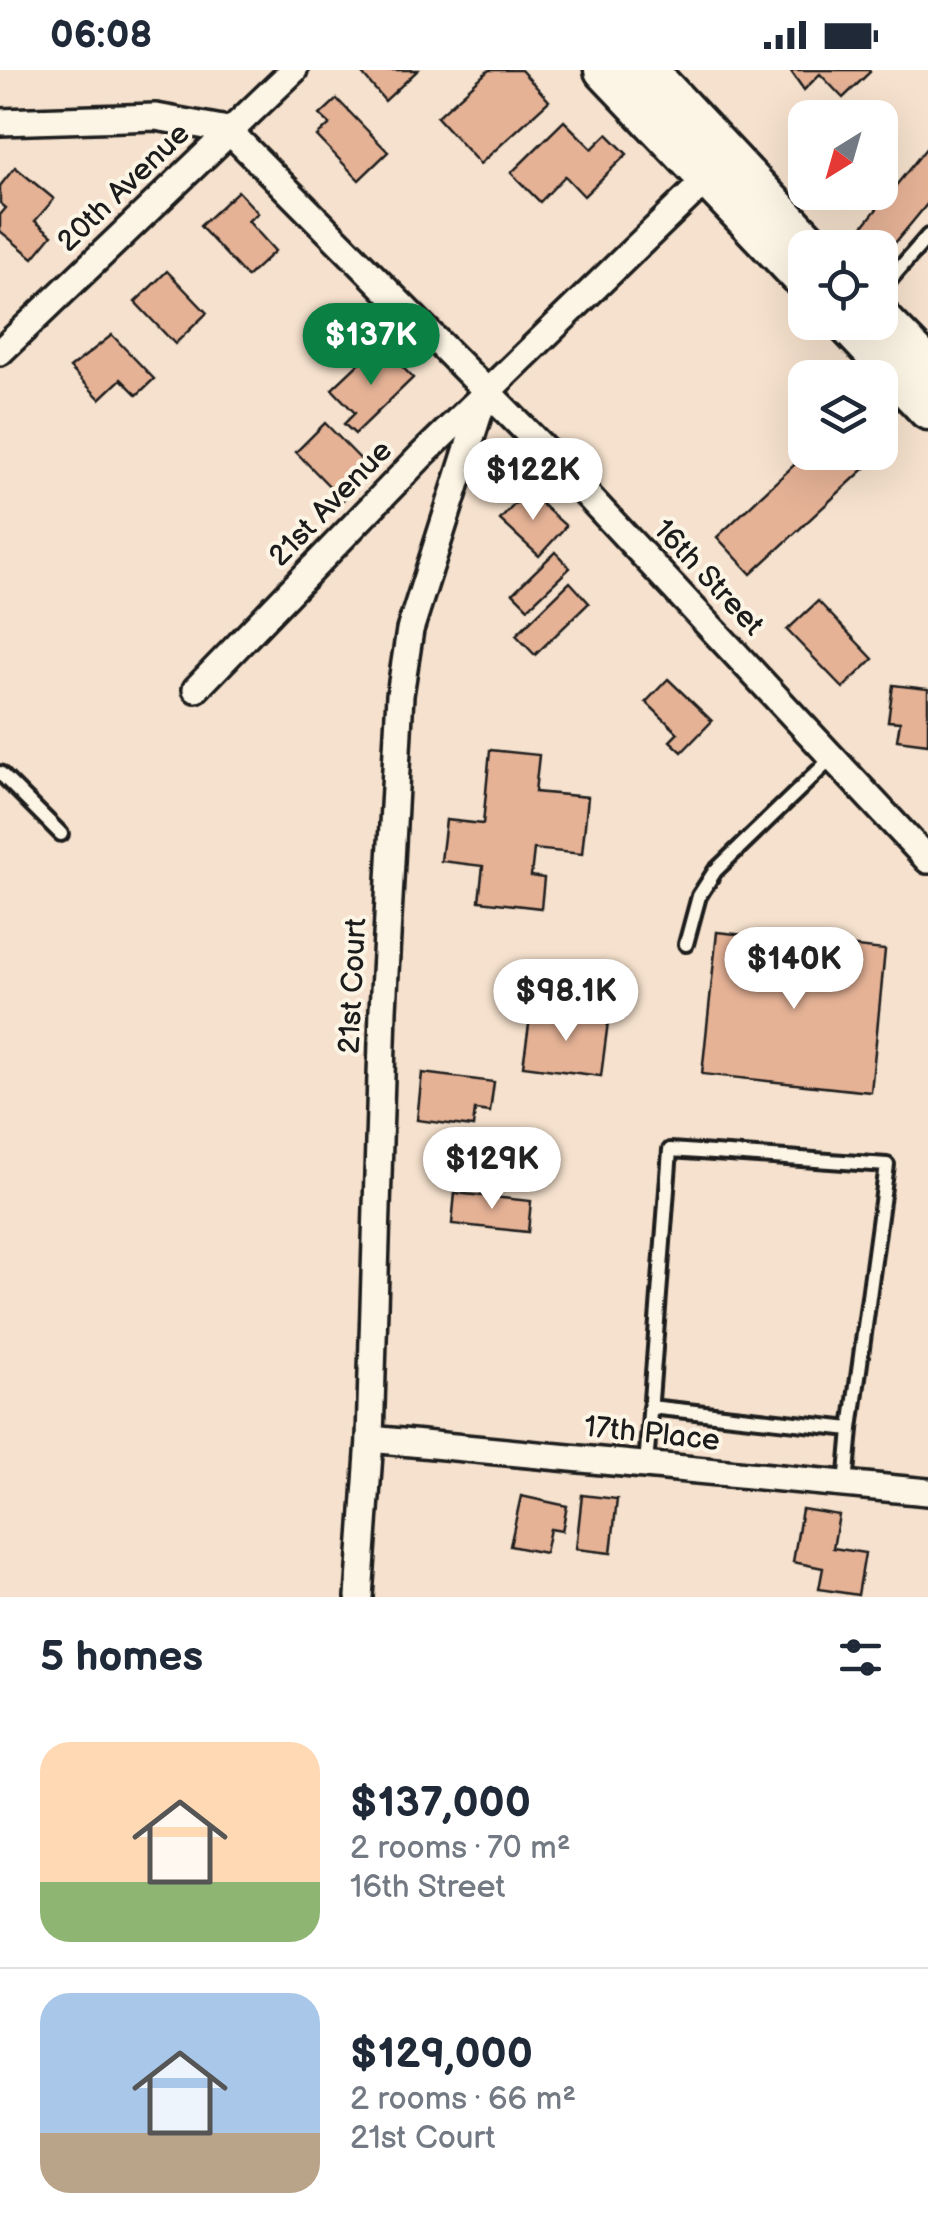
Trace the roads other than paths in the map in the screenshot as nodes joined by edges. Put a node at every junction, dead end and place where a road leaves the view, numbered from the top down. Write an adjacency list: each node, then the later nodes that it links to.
1 (294, 70): 5 (street, 20th Avenue)
2 (604, 70): 6 (main road)
3 (647, 70): 6 (main road)
4 (0, 122): 5 (street)
5 (228, 130): 13 (street, 20th Avenue); 15 (street, 16th Street)
6 (719, 168): 7 (main road); 9 (main road); 15 (street, 21st Avenue)
7 (793, 230)
8 (928, 236): 10 (lane)
9 (788, 259)
10 (898, 270)
11 (898, 335): 14 (main road)
12 (862, 340): 16 (main road)
13 (0, 352)
14 (926, 362)
15 (486, 391): 17 (street, 21st Avenue); 18 (street, 16th Street); 25 (street, 21st Court)
16 (928, 410)
17 (196, 689)
18 (834, 756): 21 (street, 16th Street); 22 (lane)
19 (0, 772): 20 (lane)
20 (61, 834)
21 (928, 860)
22 (686, 944)
23 (650, 1406): 24 (lane); 24 (lane); 26 (lane)
24 (851, 1429): 27 (lane)
25 (370, 1438): 26 (street, 17th Place); 29 (street, 21st Court)
26 (646, 1466): 27 (street, 17th Place)
27 (846, 1485): 28 (street, 17th Place)
28 (928, 1492)
29 (360, 1597)

